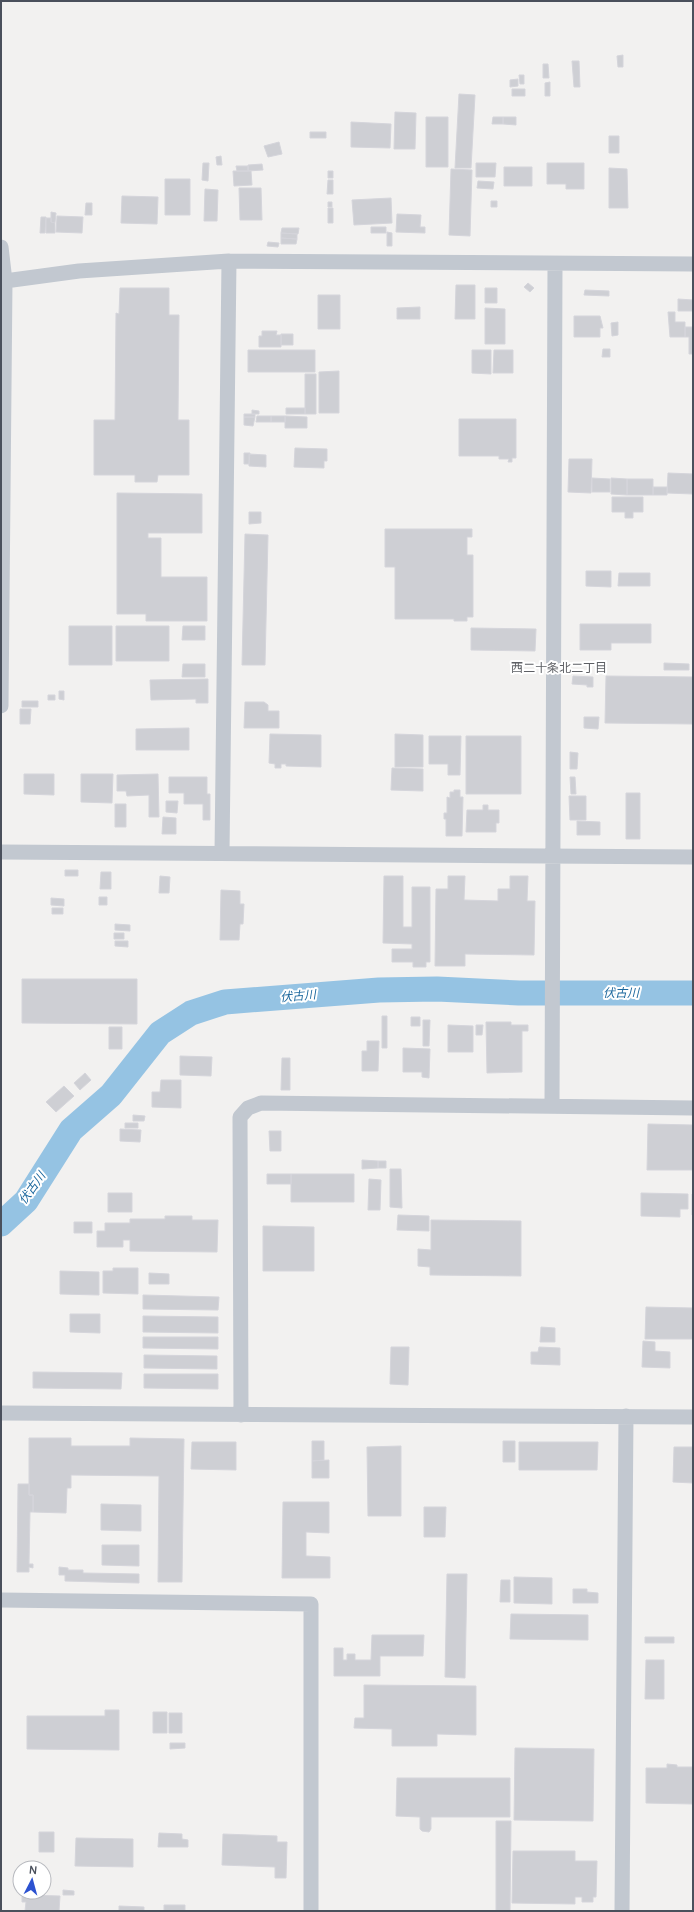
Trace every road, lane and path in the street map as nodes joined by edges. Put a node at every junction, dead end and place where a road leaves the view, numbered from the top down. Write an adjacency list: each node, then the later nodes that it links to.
1 (1, 247): 5 (street)
2 (229, 261): 3 (street); 5 (street); 8 (street)
3 (555, 264): 4 (street); 9 (street)
4 (693, 264)
5 (5, 281): 6 (street)
6 (1, 706)
7 (1, 852): 8 (street)
8 (222, 853): 9 (street)
9 (552, 857): 10 (street); 11 (street)
10 (693, 857)
11 (552, 1106): 12 (street); 14 (street)
12 (693, 1108)
13 (1, 1413): 14 (street)
14 (241, 1415): 15 (street)
15 (626, 1416): 16 (street); 19 (street)
16 (693, 1417)
17 (1, 1600): 18 (street)
18 (311, 1911)
19 (622, 1911)

